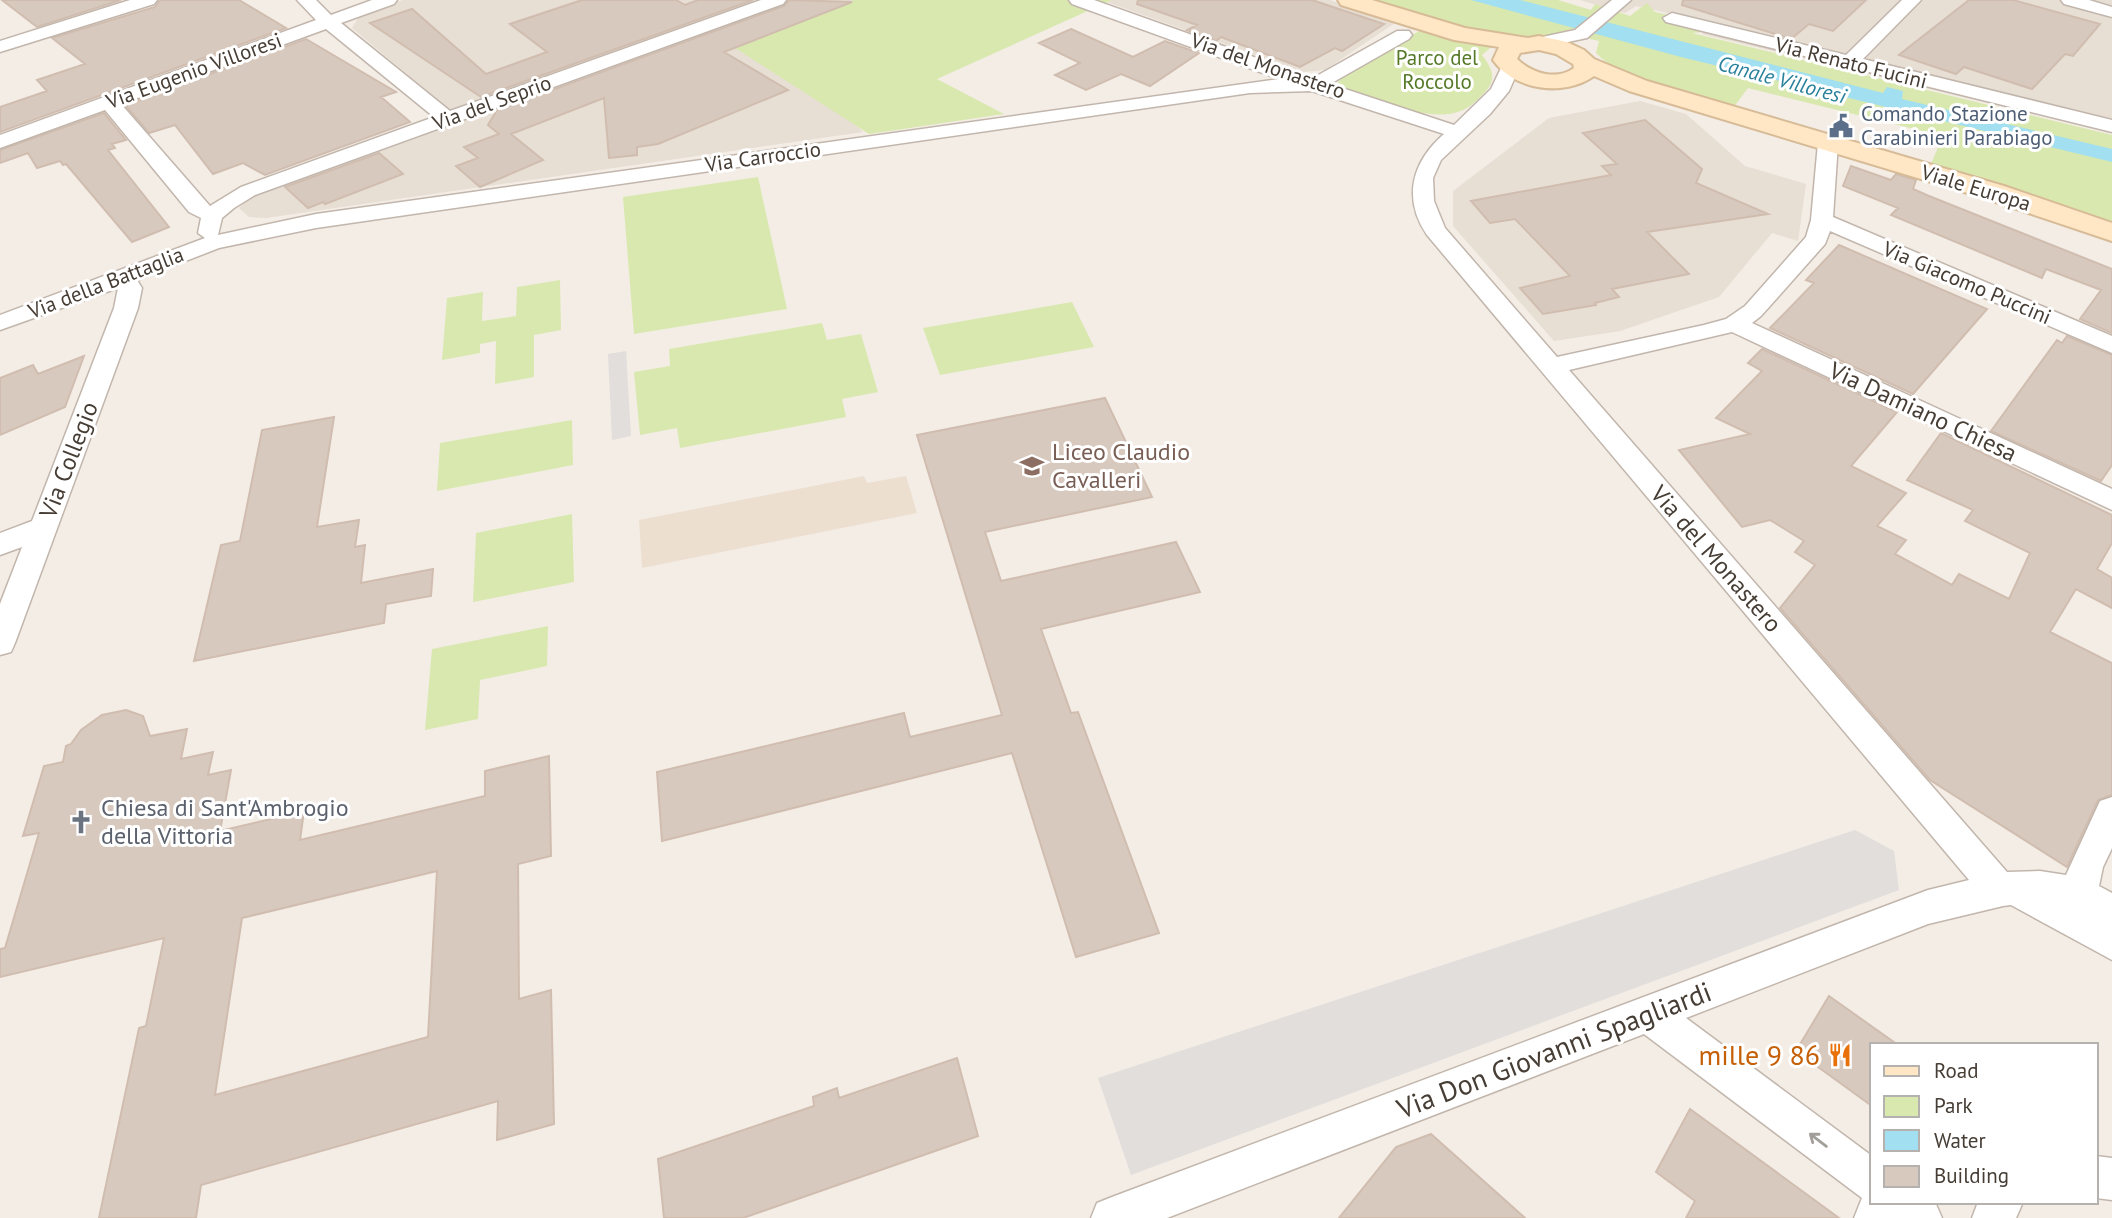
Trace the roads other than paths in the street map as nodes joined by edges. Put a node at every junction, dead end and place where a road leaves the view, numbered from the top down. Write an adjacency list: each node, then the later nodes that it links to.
1 (148, 0): 17 (street)
2 (306, 0): 13 (street)
3 (388, 0): 13 (street, Via Eugenio Villoresi)
4 (777, 0): 26 (street, Via del Seprio)
5 (1078, 0): 22 (street, Via del Monastero)
6 (1349, 0): 15 (street, Viale Europa)
7 (1591, 0): 10 (street)
8 (1912, 0): 19 (street)
9 (2070, 0): 11 (street)
10 (1615, 6): 18 (street)
11 (2112, 12)
12 (1672, 18): 19 (street, Via Renato Fucini)
13 (328, 22): 24 (street, Via Eugenio Villoresi); 26 (street)
14 (1403, 35): 22 (street)
15 (1462, 35): 16 (street, Viale Europa); 20 (street, Viale Europa)
16 (1532, 44): 18 (street, Viale Europa); 20 (street)
17 (0, 47)
18 (1582, 52): 21 (street); 23 (street, Viale Europa)
19 (1849, 62): 27 (street, Via Renato Fucini)
20 (1508, 64): 21 (street, Viale Europa); 25 (street)
21 (1560, 81): 23 (street, Viale Europa); 25 (street)
22 (1314, 85): 28 (street, Via del Monastero); 34 (street, Via Carroccio)
23 (1638, 86): 30 (street, Viale Europa)
24 (109, 102): 29 (street, Via Eugenio Villoresi); 31 (street)
25 (1493, 102): 28 (street, Via del Monastero)
26 (448, 119): 31 (street, Via del Seprio)
27 (2112, 127)
28 (1457, 132): 39 (street, Via del Monastero)
29 (0, 142)
30 (1828, 143): 32 (street); 33 (street, Viale Europa)
31 (212, 216): 34 (street)
32 (1822, 220): 37 (street); 38 (street, Via Giacomo Puccini)
33 (2112, 232)
34 (213, 243): 35 (street, Via della Battaglia)
35 (124, 277): 36 (street, Via della Battaglia); 41 (street, Via Collegio)
36 (0, 323)
37 (1734, 324): 39 (street); 40 (street, Via Damiano Chiesa)
38 (2112, 345)
39 (1551, 366): 45 (street, Via del Monastero)
40 (2112, 500)
41 (43, 528): 42 (street); 43 (street, Via Collegio)
42 (0, 544)
43 (0, 643)
44 (2112, 812): 46 (street)
45 (1998, 888): 46 (street); 49 (street, Via Don Giovanni Spagliardi)
46 (2077, 907): 47 (street); 48 (street)
47 (2112, 914)
48 (2112, 942)
49 (1649, 1014): 50 (street, one-way to 49); 51 (street, Via Don Giovanni Spagliardi)
50 (1870, 1180)
51 (1187, 1202): 53 (street, Via Don Giovanni Spagliardi)
52 (1903, 1204): 54 (street)
53 (1112, 1218)
54 (1921, 1218)

